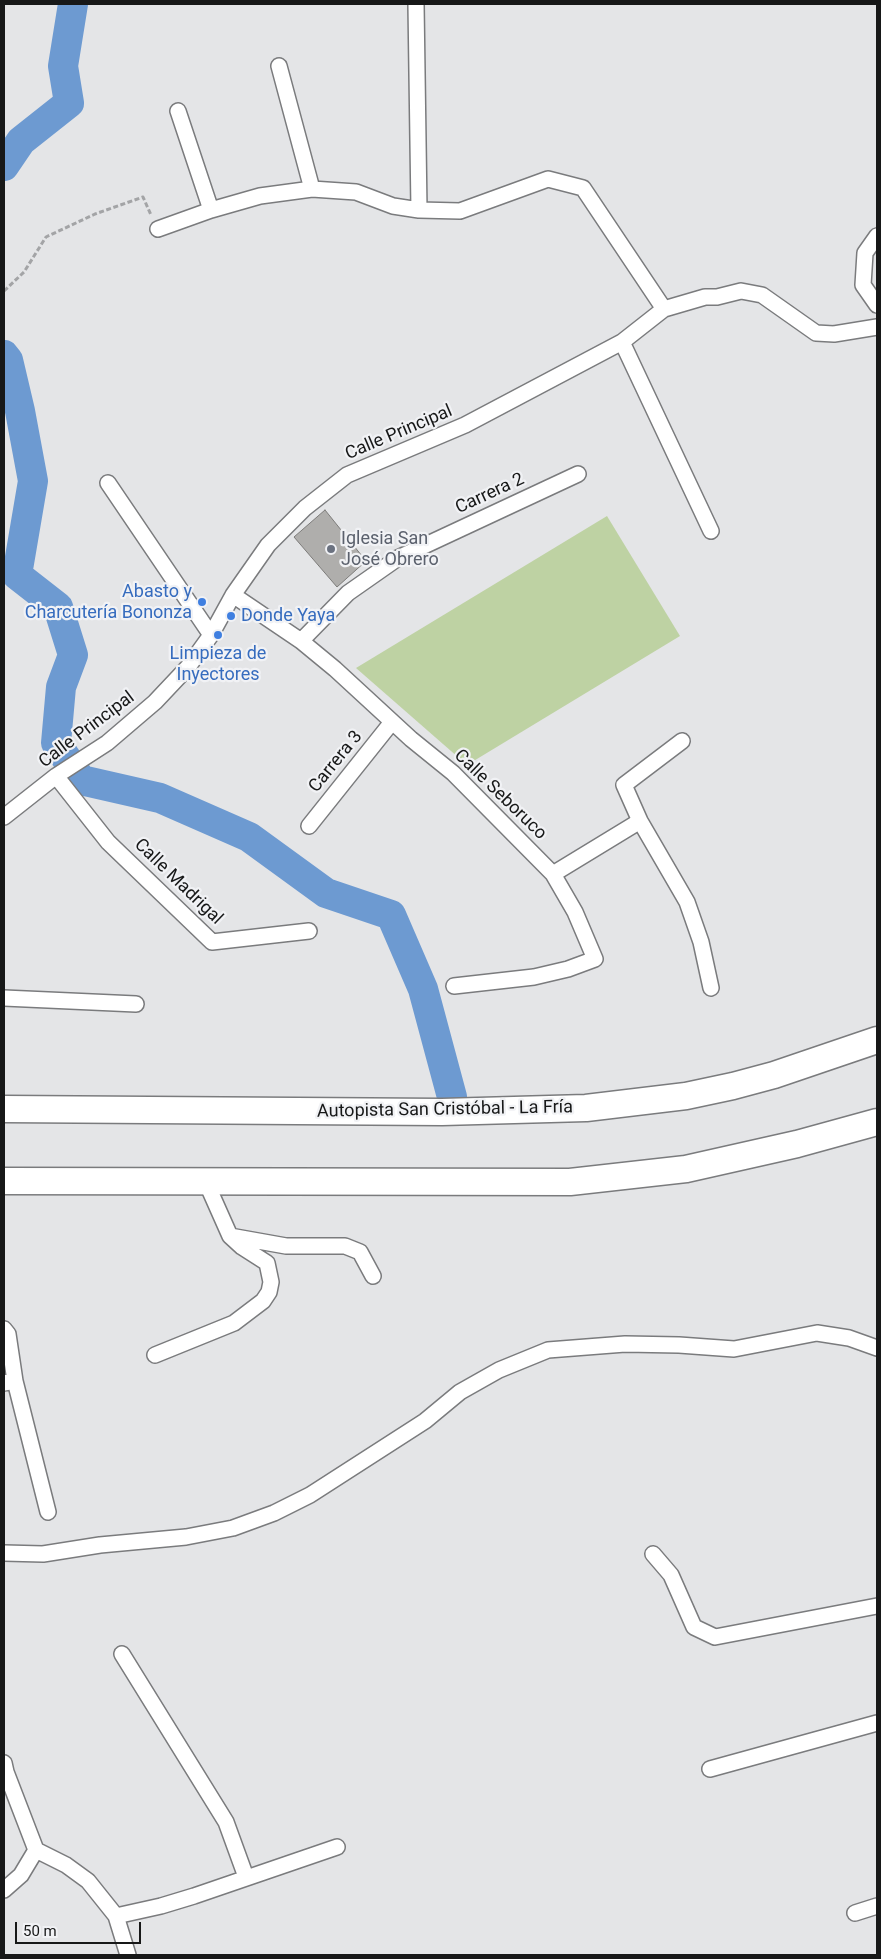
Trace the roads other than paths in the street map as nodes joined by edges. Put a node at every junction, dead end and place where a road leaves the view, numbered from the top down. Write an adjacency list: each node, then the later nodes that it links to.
1 (416, 4): 6 (street)
2 (279, 66): 4 (street)
3 (178, 110): 5 (street)
4 (312, 189): 5 (street); 6 (street)
5 (211, 210): 7 (street)
6 (419, 210): 10 (street)
7 (158, 229)
8 (877, 236): 9 (street)
9 (877, 305)
10 (664, 309): 11 (street, Calle Principal); 12 (street, Calle Principal)
11 (877, 327)
12 (622, 342): 15 (street); 16 (street, Calle Principal)
13 (578, 474): 18 (street, Carrera 2)
14 (108, 483): 17 (street)
15 (711, 531)
16 (232, 595): 17 (street, Calle Principal); 18 (street, Calle Seboruco)
17 (211, 635): 21 (street, Calle Principal)
18 (301, 641): 19 (street, Calle Seboruco)
19 (392, 722): 24 (street, Carrera 3); 25 (street, Calle Seboruco)
20 (682, 741): 23 (street)
21 (56, 776): 22 (street, Calle Principal); 26 (street, Calle Madrigal)
22 (4, 816)
23 (640, 821): 25 (street); 28 (street)
24 (309, 826)
25 (553, 874): 27 (street, Calle Seboruco)
26 (309, 931)
27 (454, 986)
28 (711, 988)
29 (4, 998): 30 (street)
30 (136, 1004)
31 (877, 1040): 32 (highway, Autopista San Cristóbal - La Fría)
32 (4, 1109)
33 (877, 1122): 35 (highway)
34 (4, 1181): 35 (highway)
35 (206, 1182): 36 (street)
36 (230, 1236): 37 (street); 40 (street)
37 (373, 1276)
38 (4, 1329): 41 (street)
39 (877, 1348): 43 (street)
40 (155, 1355)
41 (9, 1382): 42 (street)
42 (48, 1512)
43 (4, 1553)
44 (653, 1554): 45 (street)
45 (877, 1606)
46 (122, 1654): 52 (street)
47 (877, 1723): 49 (street)
48 (4, 1762): 51 (street)
49 (710, 1769)
50 (337, 1847): 52 (street)
51 (36, 1850): 53 (street); 56 (street)
52 (246, 1877): 56 (street)
53 (4, 1890)
54 (877, 1906): 55 (street)
55 (855, 1913)
56 (116, 1916): 57 (street)
57 (128, 1955)

